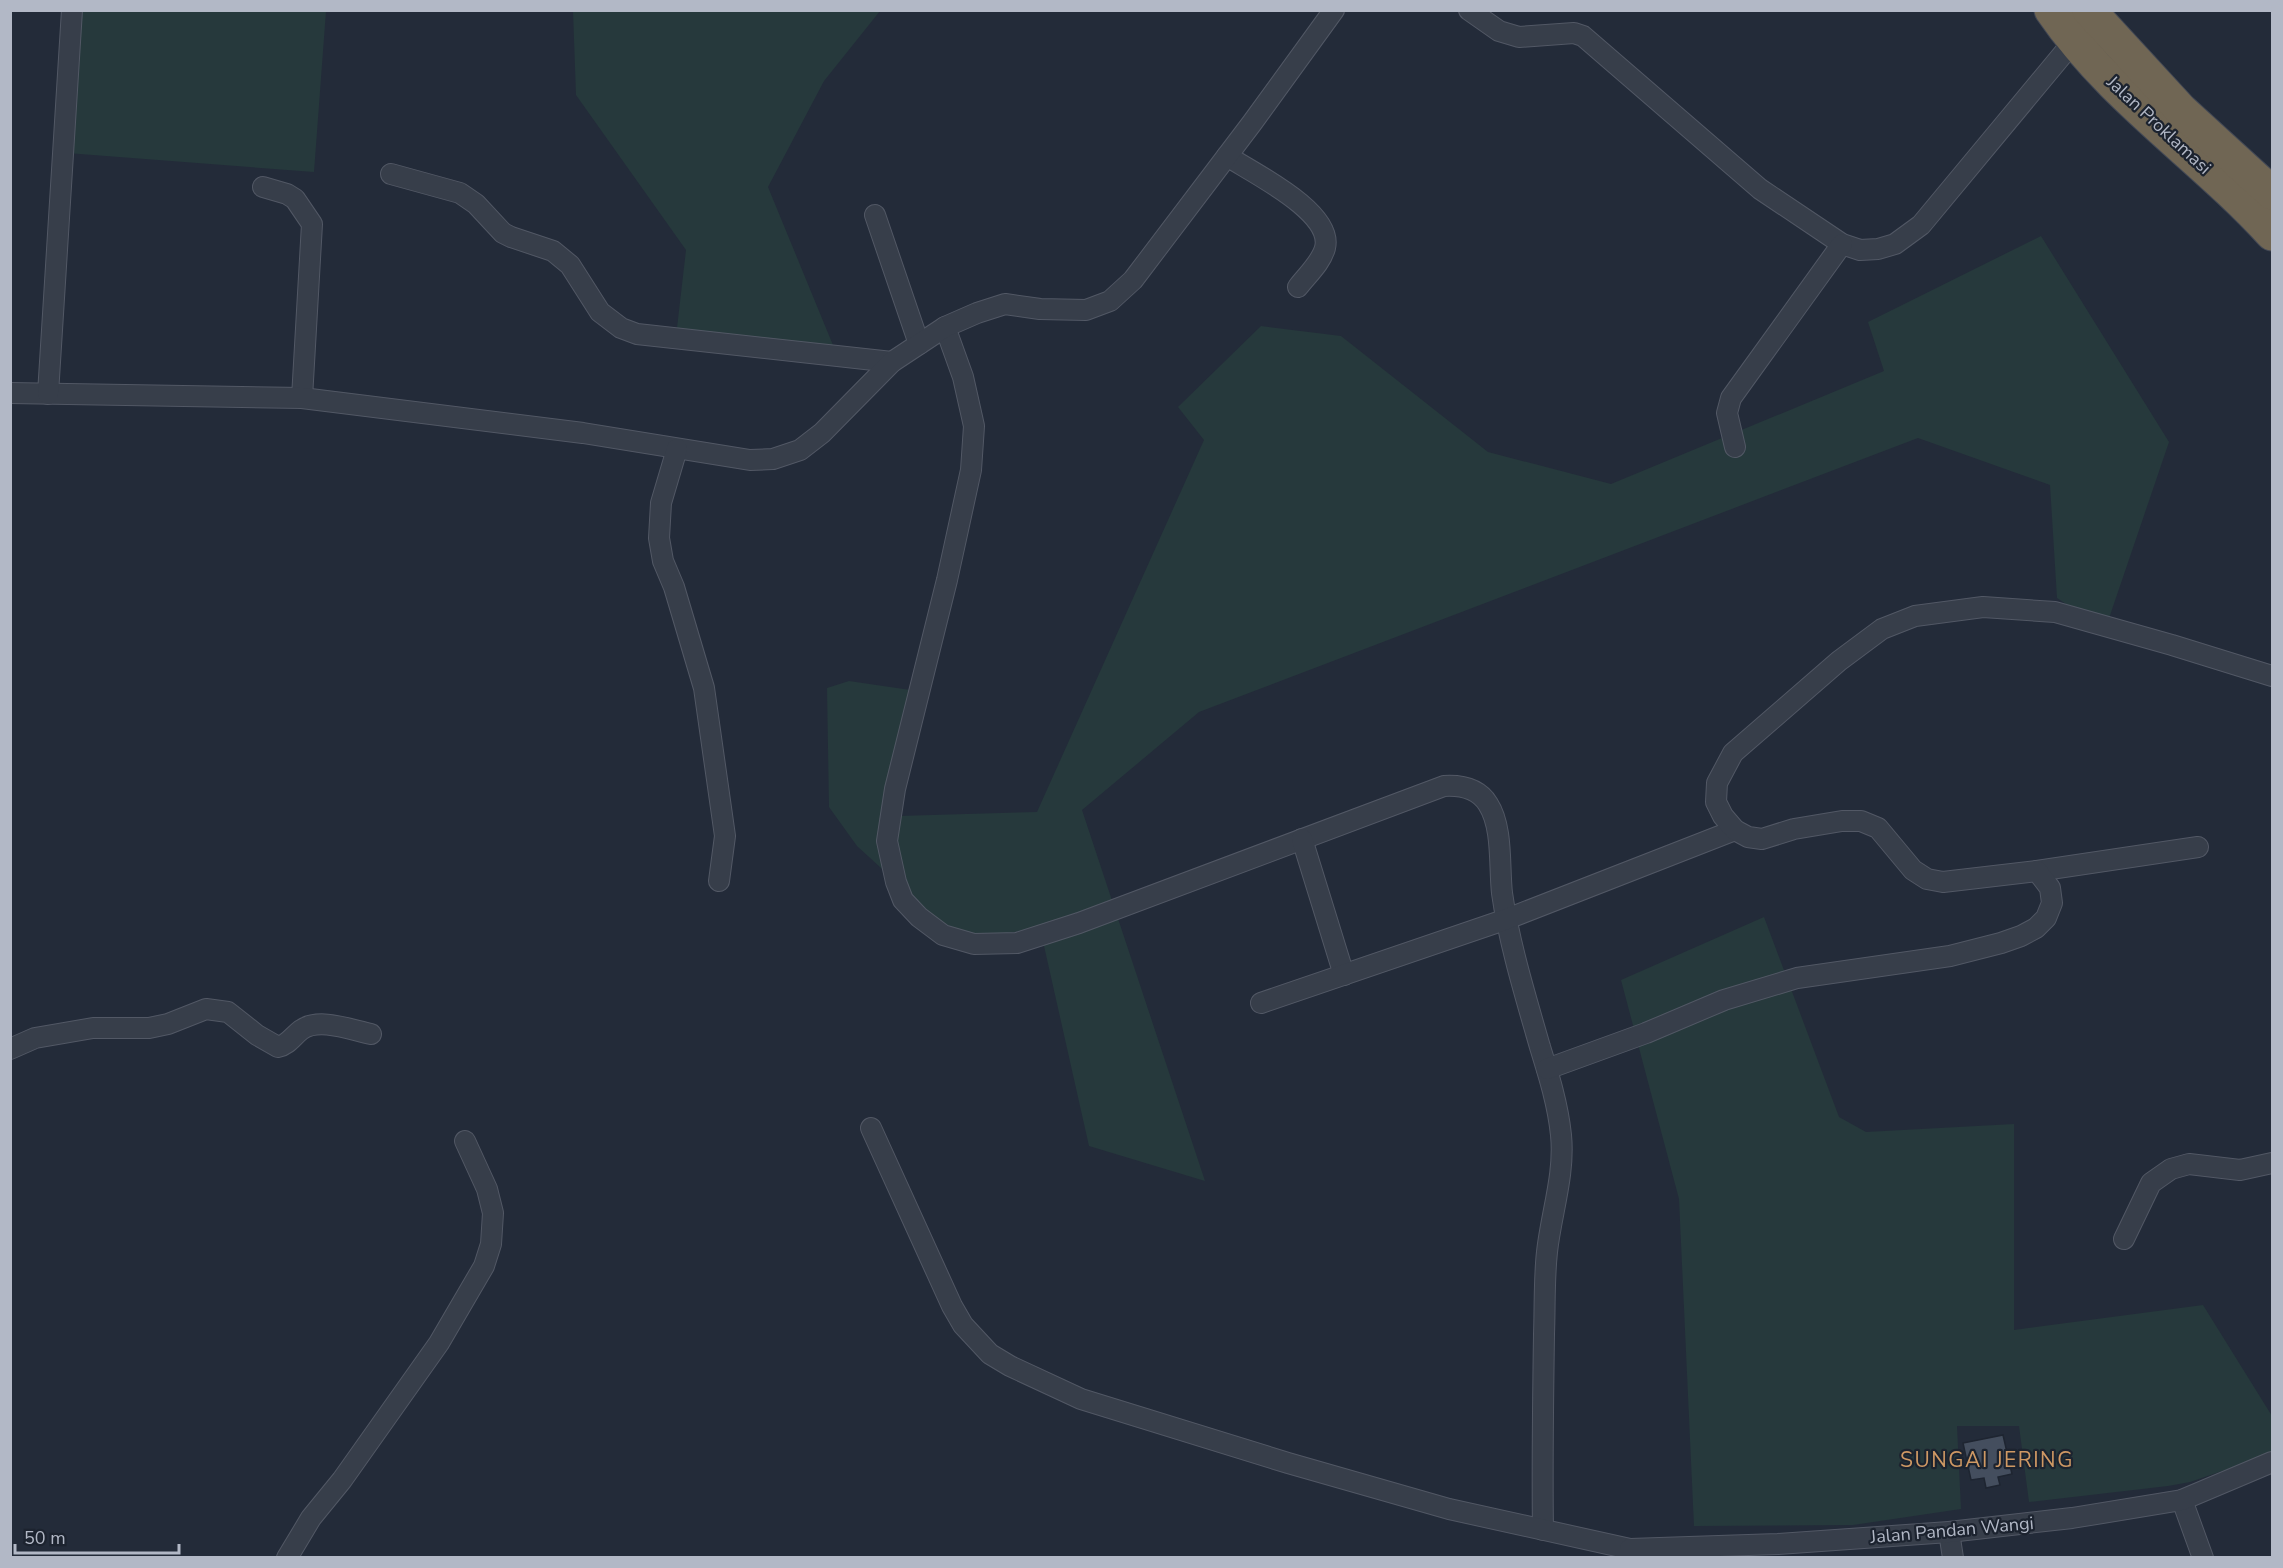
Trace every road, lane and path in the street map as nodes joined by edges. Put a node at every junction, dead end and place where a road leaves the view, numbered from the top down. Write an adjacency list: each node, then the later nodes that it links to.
1 (72, 10): 19 (street)
2 (1334, 10): 7 (street)
3 (1469, 10): 13 (street)
4 (2051, 10): 6 (highway, Jalan Proklamasi)
5 (2089, 10): 10 (highway, Jalan Proklamasi)
6 (2073, 42): 12 (highway, Jalan Proklamasi); 13 (street)
7 (1227, 156): 14 (street); 15 (street)
8 (391, 174): 17 (street)
9 (263, 188): 20 (street)
10 (2272, 193)
11 (875, 215): 16 (street)
12 (2272, 234)
13 (1842, 244): 21 (street)
14 (1298, 287)
15 (945, 327): 16 (street); 25 (street)
16 (919, 344): 17 (street)
17 (892, 362): 22 (street)
18 (10, 393): 19 (street)
19 (48, 394): 20 (street)
20 (302, 398): 22 (street)
21 (1735, 447)
22 (677, 449): 28 (street)
23 (2272, 676): 24 (street)
24 (1735, 830): 27 (street); 29 (street)
25 (1302, 839): 29 (street); 30 (street)
26 (2198, 847): 27 (street)
27 (2037, 871): 34 (street)
28 (719, 881)
29 (1508, 919): 30 (street); 34 (street)
30 (1344, 975): 31 (street)
31 (1261, 1003)
32 (371, 1034): 33 (street)
33 (10, 1049)
34 (1547, 1069): 41 (street)
35 (870, 1128): 41 (street, Jalan Pandan Wangi)
36 (465, 1141): 44 (street)
37 (2272, 1163): 38 (street)
38 (2124, 1239)
39 (2272, 1462): 40 (street, Jalan Pandan Wangi)
40 (2182, 1500): 42 (street, Jalan Pandan Wangi); 46 (street)
41 (1543, 1530): 43 (street, Jalan Pandan Wangi)
42 (1949, 1532): 43 (street, Jalan Pandan Wangi); 45 (street)
43 (1630, 1553)
44 (287, 1557)
45 (1953, 1557)
46 (2203, 1557)

